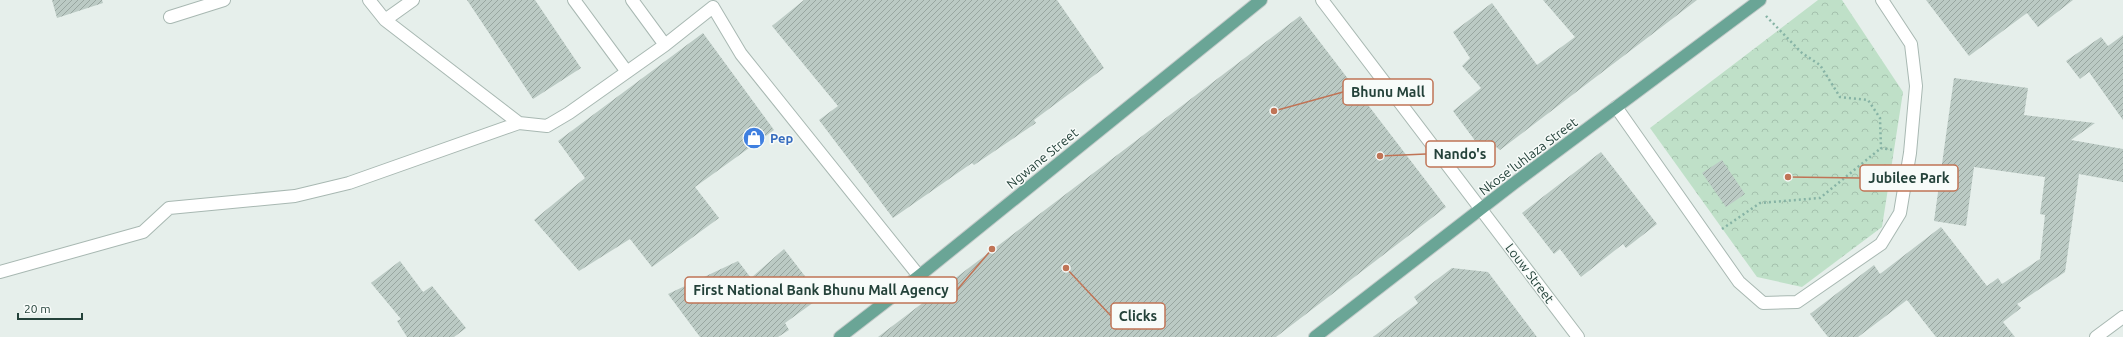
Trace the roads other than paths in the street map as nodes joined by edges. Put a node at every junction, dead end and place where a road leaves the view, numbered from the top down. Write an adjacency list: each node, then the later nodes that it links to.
1 (224, 0): 11 (street)
2 (369, 0): 12 (street)
3 (413, 0): 12 (street)
4 (574, 0): 14 (street)
5 (632, 0): 13 (street)
6 (1261, 0): 19 (main road, Ngwane Street)
7 (1322, 0): 17 (street, Louw Street)
8 (1882, 0): 15 (street)
9 (1758, 2): 15 (main road, Nkose'luhlaza Street)
10 (717, 3): 13 (street); 19 (street)
11 (170, 18)
12 (385, 20): 16 (street)
13 (664, 44): 14 (street)
14 (627, 72): 16 (street)
15 (1616, 107): 17 (main road, Nkose'luhlaza Street)
16 (519, 123): 18 (street)
17 (1481, 208): 22 (main road, Nkose'luhlaza Street); 23 (street, Louw Street)
18 (0, 272)
19 (918, 276): 21 (main road, Ngwane Street)
20 (2123, 317): 24 (street)
21 (840, 337)
22 (1315, 337)
23 (1578, 337)
24 (2096, 337)

